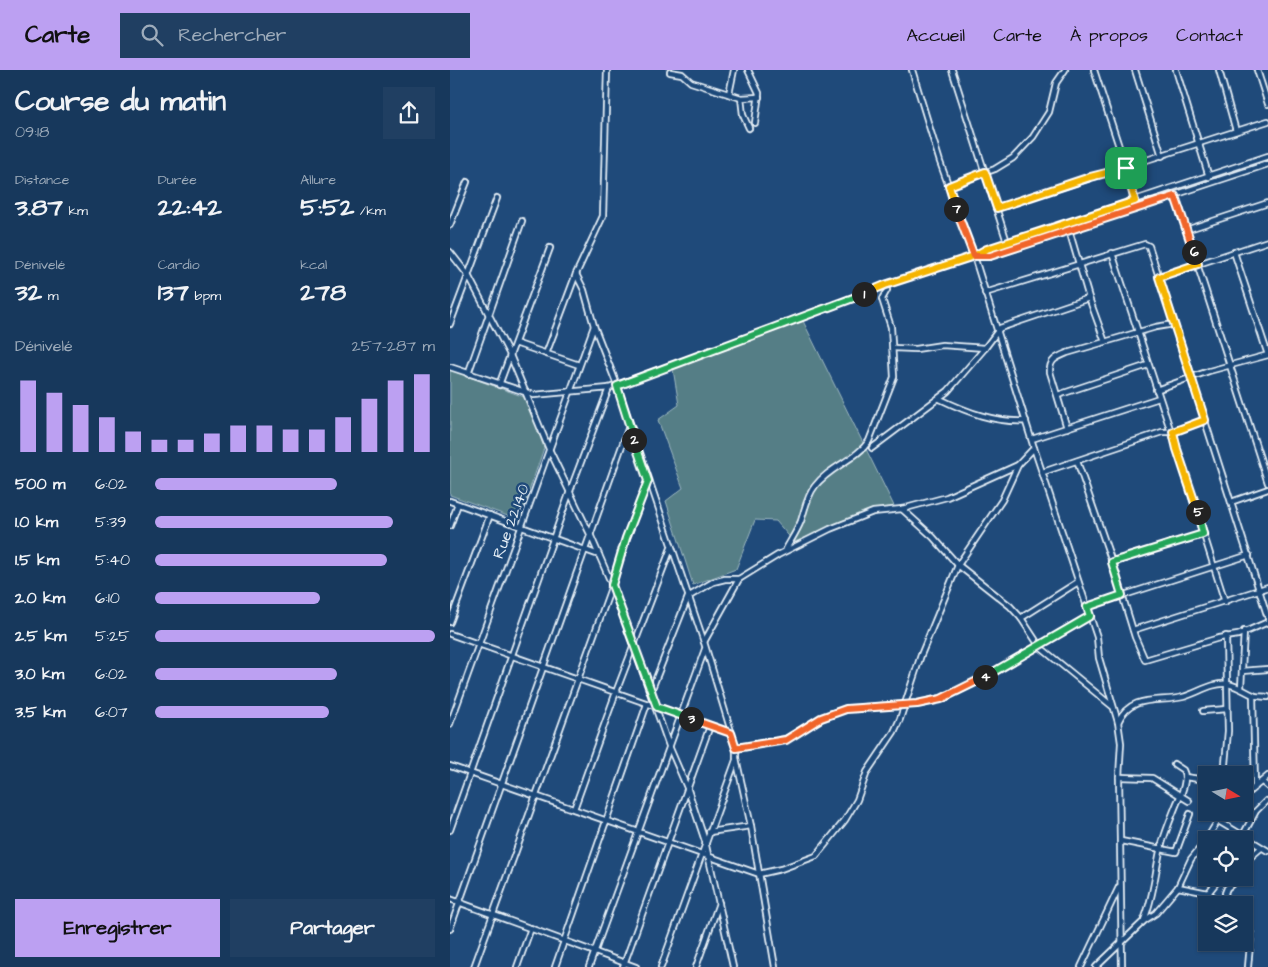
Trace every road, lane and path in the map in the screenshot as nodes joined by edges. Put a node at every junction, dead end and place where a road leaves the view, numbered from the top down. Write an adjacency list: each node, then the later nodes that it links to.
1 (606, 70): 51 (street)
2 (734, 70): 14 (street)
3 (748, 70): 16 (street)
4 (912, 70): 31 (street)
5 (952, 70): 28 (street)
6 (1065, 70): 28 (street)
7 (1094, 70): 27 (street)
8 (1136, 70): 24 (street)
9 (1176, 70): 23 (street)
10 (1219, 70): 22 (street)
11 (1257, 70): 15 (street)
12 (670, 72): 14 (street)
13 (1268, 88): 15 (street)
14 (729, 94): 17 (street)
15 (1265, 94): 18 (street)
16 (759, 97): 17 (street); 20 (street)
17 (741, 98): 21 (street)
18 (1268, 104)
19 (1268, 121): 22 (street)
20 (755, 123)
21 (749, 128)
22 (1236, 132): 23 (street)
23 (1198, 144): 24 (street); 29 (street)
24 (1162, 156): 27 (street)
25 (1268, 156): 29 (street)
26 (1268, 164): 32 (street)
27 (1126, 168): 34 (street); 36 (street)
28 (985, 172): 31 (street); 36 (street)
29 (1209, 177): 34 (street)
30 (467, 182): 38 (street)
31 (949, 186): 47 (street)
32 (1175, 196): 39 (street); 40 (street)
33 (497, 198): 50 (street)
34 (1135, 201): 42 (street)
35 (1268, 203): 40 (street)
36 (997, 208): 42 (street)
37 (522, 221): 56 (street)
38 (450, 225)
39 (1069, 230): 47 (street); 48 (street)
40 (1186, 230): 49 (street)
41 (1268, 241): 45 (street)
42 (1007, 242): 47 (street)
43 (550, 248): 63 (street)
44 (450, 252): 50 (street)
45 (1234, 252): 49 (street); 68 (street)
46 (1112, 254): 48 (street); 52 (street); 61 (street)
47 (974, 256): 53 (street); 54 (street)
48 (1080, 263): 54 (street); 55 (street)
49 (1198, 264): 52 (street); 71 (street)
50 (468, 274): 56 (street); 57 (street)
51 (576, 274): 59 (street); 66 (street)
52 (1159, 277): 58 (street)
53 (885, 285): 64 (street); 76 (street)
54 (985, 293): 60 (street)
55 (1089, 298): 60 (street); 62 (street)
56 (489, 315): 67 (street); 73 (street)
57 (450, 324)
58 (1174, 324): 61 (street); 74 (street)
59 (594, 326): 69 (street, Rue 22.140); 76 (street)
60 (996, 330): 65 (street); 85 (street)
61 (1139, 332): 62 (street); 70 (street)
62 (1105, 342): 81 (street)
63 (515, 343): 66 (street); 67 (street)
64 (893, 348): 65 (street); 112 (street)
65 (985, 348): 82 (street)
66 (546, 354): 69 (street)
67 (510, 355): 75 (street); 80 (street)
68 (1268, 355): 71 (street)
69 (580, 365): 79 (street, Rue 22.140)
70 (1148, 365): 78 (street); 81 (street)
71 (1230, 366): 74 (street); 97 (street)
72 (450, 367): 73 (street)
73 (468, 374): 75 (street)
74 (1190, 378): 78 (street); 84 (street)
75 (499, 385): 80 (street)
76 (617, 386): 77 (street); 86 (street)
77 (609, 388): 79 (street); 99 (street)
78 (1156, 390): 83 (street)
79 (570, 393): 80 (street); 92 (street, Rue 22.140)
80 (528, 394): 92 (street)
81 (1058, 394): 87 (street)
82 (940, 398): 85 (street); 90 (street)
83 (1159, 398): 87 (street); 88 (street)
84 (1205, 420): 88 (street); 101 (street)
85 (1026, 421): 89 (street)
86 (629, 426): 96 (street); 107 (street)
87 (1067, 428): 89 (street)
88 (1172, 432): 93 (street); 108 (street)
89 (1032, 439): 91 (street)
90 (872, 448)
91 (1034, 448): 94 (street); 95 (street)
92 (549, 449): 99 (street); 106 (street, Rue 22.140)
93 (1078, 461): 95 (street); 115 (street)
94 (1018, 465): 103 (street); 116 (street)
95 (1043, 472): 119 (street)
96 (648, 481): 110 (street); 120 (street)
97 (1268, 482)
98 (1268, 490): 101 (street)
99 (570, 491): 107 (street); 109 (street)
100 (450, 501): 102 (street)
101 (1231, 502): 114 (street)
102 (458, 504): 104 (street); 105 (street)
103 (902, 509): 112 (street); 116 (street)
104 (490, 515): 106 (street); 130 (street)
105 (450, 526)
106 (522, 526): 109 (street); 137 (street, Rue 22.140)
107 (590, 534): 111 (street); 113 (street)
108 (1203, 534): 115 (street); 117 (street)
109 (555, 537): 111 (street); 141 (street)
110 (671, 548): 124 (street); 138 (street)
111 (585, 549): 113 (street); 142 (street)
112 (786, 550): 118 (street)
113 (599, 555): 120 (street)
114 (1249, 555): 117 (street); 122 (street)
115 (1112, 562): 123 (street)
116 (958, 565): 128 (street); 153 (street)
117 (1214, 567): 123 (street); 125 (street)
118 (739, 579): 124 (street); 136 (street)
119 (1078, 582): 126 (street); 128 (street)
120 (612, 585): 138 (street); 145 (street)
121 (1268, 587): 122 (street)
122 (1260, 590): 125 (street); 129 (street)
123 (1122, 595): 126 (street); 132 (street)
124 (688, 597): 136 (street); 149 (street)
125 (1225, 602): 132 (street)
126 (1087, 607): 127 (street)
127 (1090, 616): 139 (street); 155 (street)
128 (1021, 618): 139 (street)
129 (1268, 618)
130 (450, 622)
131 (1268, 622): 133 (street)
132 (1133, 630): 135 (street)
133 (1244, 632): 135 (street); 144 (street)
134 (450, 634): 137 (street)
135 (1226, 636): 146 (street)
136 (704, 642): 140 (street)
137 (478, 644): 141 (street); 160 (street, Rue 22.140)
138 (633, 646): 148 (street); 149 (street)
139 (1040, 647): 153 (street); 155 (street)
140 (705, 648): 158 (street); 162 (street)
141 (512, 656): 142 (street); 170 (street)
142 (543, 667): 145 (street); 176 (street)
143 (1268, 669): 144 (street)
144 (1242, 671): 147 (street)
145 (577, 678): 148 (street); 180 (street)
146 (1227, 684): 147 (street); 156 (street); 159 (street)
147 (1241, 688): 150 (street)
148 (616, 692): 152 (street); 184 (street)
149 (651, 692): 154 (street)
150 (1253, 696): 151 (street); 169 (street)
151 (1268, 697)
152 (647, 704): 154 (street); 186 (street)
153 (904, 705): 164 (street); 205 (street)
154 (657, 707): 158 (street); 163 (street)
155 (1113, 707): 159 (street)
156 (1227, 709): 157 (street); 168 (street)
157 (1203, 711)
158 (680, 715): 161 (street); 163 (street)
159 (1118, 722): 172 (street)
160 (450, 724)
161 (710, 726): 162 (street); 179 (street)
162 (731, 733): 164 (street)
163 (670, 746): 179 (street); 193 (street)
164 (736, 748): 165 (street)
165 (736, 758): 189 (street); 194 (street)
166 (1174, 764): 173 (street)
167 (450, 766): 170 (street)
168 (1225, 766)
169 (1254, 771): 177 (street)
170 (470, 774): 176 (street); 190 (street)
171 (1268, 776): 175 (street)
172 (1119, 777): 181 (street); 196 (street)
173 (1185, 777): 174 (street); 181 (street)
174 (1198, 778)
175 (1262, 782): 177 (street); 178 (street)
176 (502, 784): 180 (street); 213 (street)
177 (1255, 787)
178 (1268, 787)
179 (688, 790): 195 (street); 198 (street)
180 (535, 796): 184 (street); 214 (street)
181 (1180, 796): 182 (street); 200 (street)
182 (1189, 801)
183 (1266, 801): 192 (street)
184 (574, 809): 186 (street)
185 (1190, 814): 200 (street)
186 (606, 820): 193 (street); 218 (street)
187 (1216, 821): 208 (street)
188 (1219, 821): 191 (street)
189 (750, 826): 194 (street); 205 (street)
190 (450, 830)
191 (1236, 831)
192 (1245, 831)
193 (637, 832): 198 (street); 220 (street)
194 (709, 832): 195 (street)
195 (705, 841): 202 (street); 204 (street)
196 (1121, 841): 200 (street); 206 (street)
197 (1253, 842): 199 (street)
198 (668, 843): 202 (street); 223 (street)
199 (1261, 848): 201 (street); 203 (street)
200 (1161, 849): 215 (street)
201 (1268, 851)
202 (700, 854): 204 (street); 230 (street)
203 (1253, 855)
204 (710, 858): 205 (street); 212 (street)
205 (759, 874): 222 (street)
206 (1120, 885): 219 (street); 235 (street)
207 (1214, 886): 209 (street)
208 (1178, 887): 209 (street); 215 (street)
209 (1208, 893): 210 (street)
210 (1212, 896)
211 (450, 899): 213 (street)
212 (720, 902): 231 (street); 232 (street)
213 (460, 903): 214 (street); 217 (street)
214 (493, 914): 216 (street); 225 (street)
215 (1144, 921): 219 (street)
216 (531, 928): 218 (street); 226 (street)
217 (450, 929)
218 (564, 940): 220 (street); 227 (street)
219 (1121, 944): 236 (street); 237 (street)
220 (595, 950): 223 (street); 228 (street)
221 (1249, 951): 224 (street)
222 (774, 958): 233 (street); 234 (street)
223 (624, 964): 229 (street)
224 (1248, 965): 238 (street)
225 (474, 967)
226 (517, 967)
227 (555, 967)
228 (589, 967)
229 (636, 967)
230 (660, 967)
231 (696, 967)
232 (733, 967)
233 (770, 967)
234 (775, 967)
235 (1081, 967)
236 (1096, 967)
237 (1122, 967)
238 (1253, 967)

